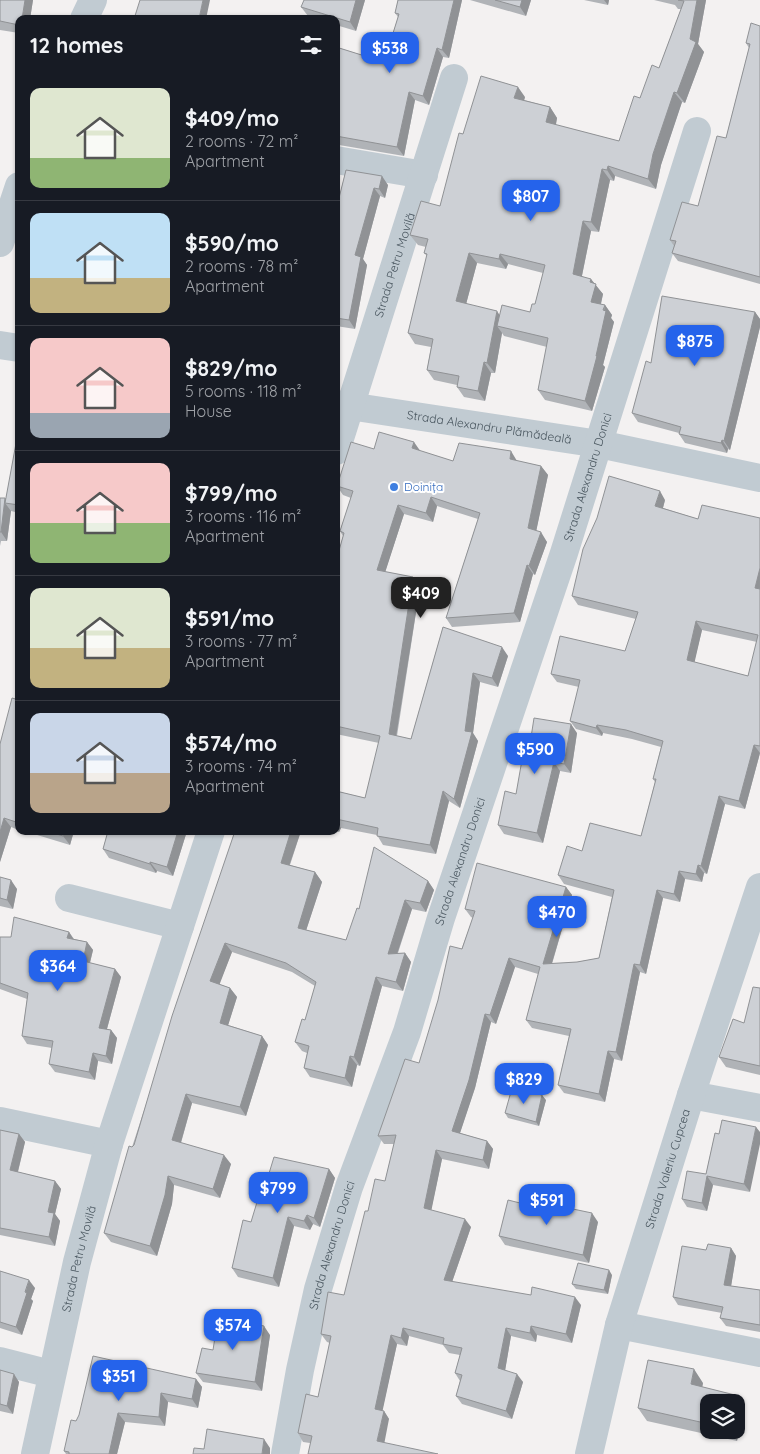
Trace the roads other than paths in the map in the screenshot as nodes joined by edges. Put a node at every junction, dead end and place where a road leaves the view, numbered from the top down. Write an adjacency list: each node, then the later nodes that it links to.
1 (92, 0): 2 (street)
2 (86, 15)
3 (454, 78): 6 (street, Strada Petru Movilă)
4 (697, 131): 13 (street, Strada Alexandru Donici)
5 (340, 161): 6 (street)
6 (424, 175): 11 (street, Strada Petru Movilă)
7 (15, 198): 8 (street)
8 (0, 243)
9 (0, 345): 10 (street)
10 (15, 347)
11 (344, 405): 12 (street, Strada Petru Movilă); 13 (street, Strada Alexandru Plămădeală)
12 (340, 428)
13 (599, 444): 14 (street, Strada Alexandru Plămădeală); 28 (street, Strada Alexandru Donici)
14 (760, 478)
15 (210, 835): 18 (street, Strada Petru Movilă)
16 (760, 887): 19 (street, Strada Valeriu Cupcea)
17 (70, 898): 18 (street)
18 (180, 926): 22 (street, Strada Petru Movilă)
19 (691, 1094): 20 (street); 23 (street, Strada Valeriu Cupcea)
20 (760, 1108)
21 (0, 1121): 22 (street)
22 (109, 1144): 26 (street, Strada Petru Movilă)
23 (619, 1325): 24 (street); 29 (street, Strada Valeriu Cupcea)
24 (760, 1354)
25 (0, 1361): 26 (street)
26 (51, 1374): 27 (street, Strada Petru Movilă)
27 (34, 1454)
28 (285, 1454)
29 (589, 1454)

